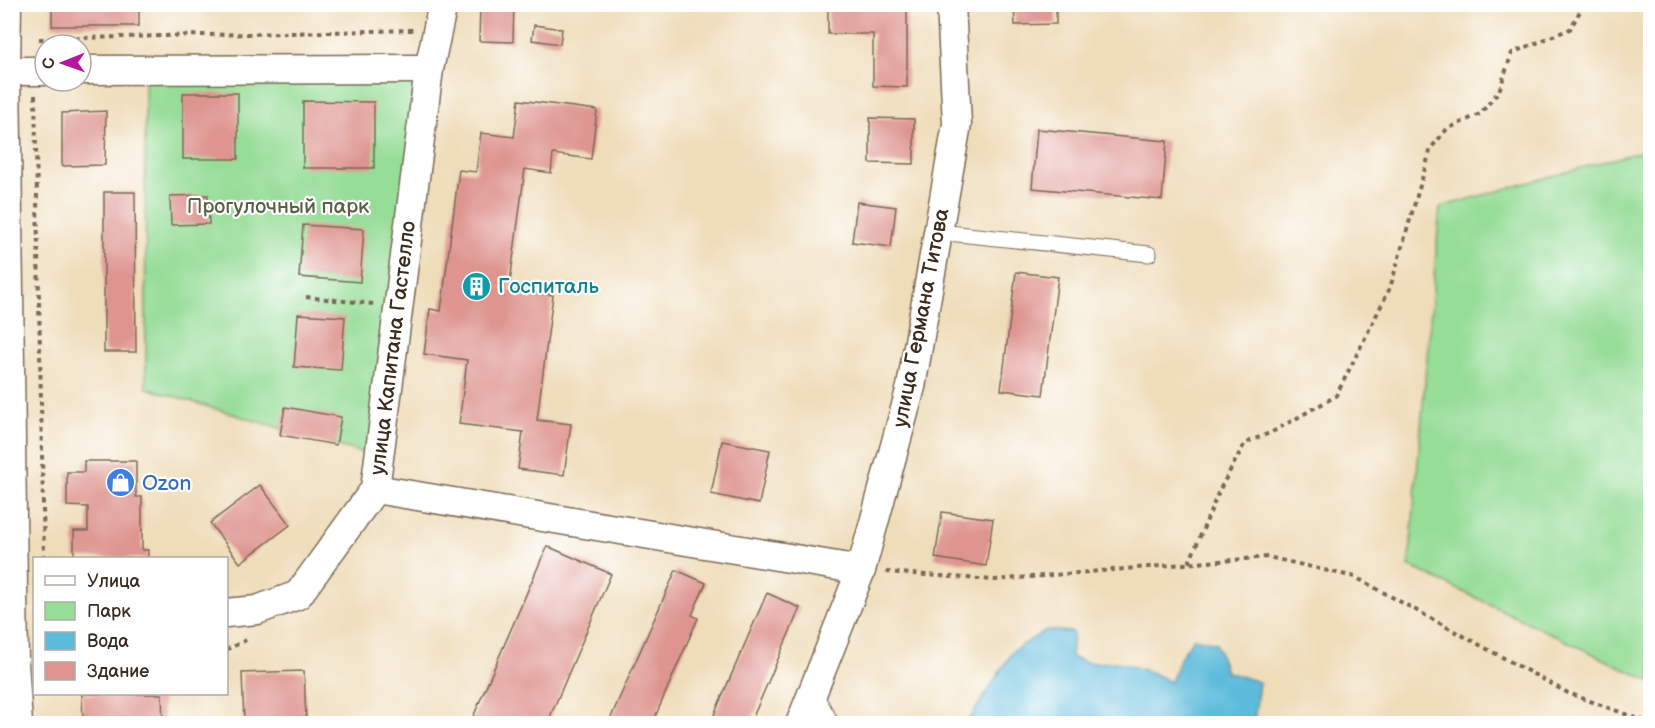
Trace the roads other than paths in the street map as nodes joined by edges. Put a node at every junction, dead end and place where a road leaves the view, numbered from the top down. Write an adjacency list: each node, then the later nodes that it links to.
1 (7, 4): 6 (street)
2 (951, 4): 8 (street, улица Германа Титова)
3 (440, 17): 4 (street, улица Капитана Гастелло)
4 (429, 69): 5 (street); 10 (street, улица Капитана Гастелло)
5 (93, 70)
6 (6, 71): 7 (street); 13 (street)
7 (33, 71)
8 (939, 232): 9 (lane); 11 (street, улица Германа Титова)
9 (1149, 254)
10 (375, 489): 11 (street); 12 (street, улица Капитана Гастелло)
11 (861, 570): 14 (street, улица Германа Титова)
12 (228, 613)
13 (17, 619): 15 (street)
14 (813, 691): 16 (street, улица Германа Титова); 17 (lane)
15 (18, 723)
16 (800, 723)
17 (831, 723)

